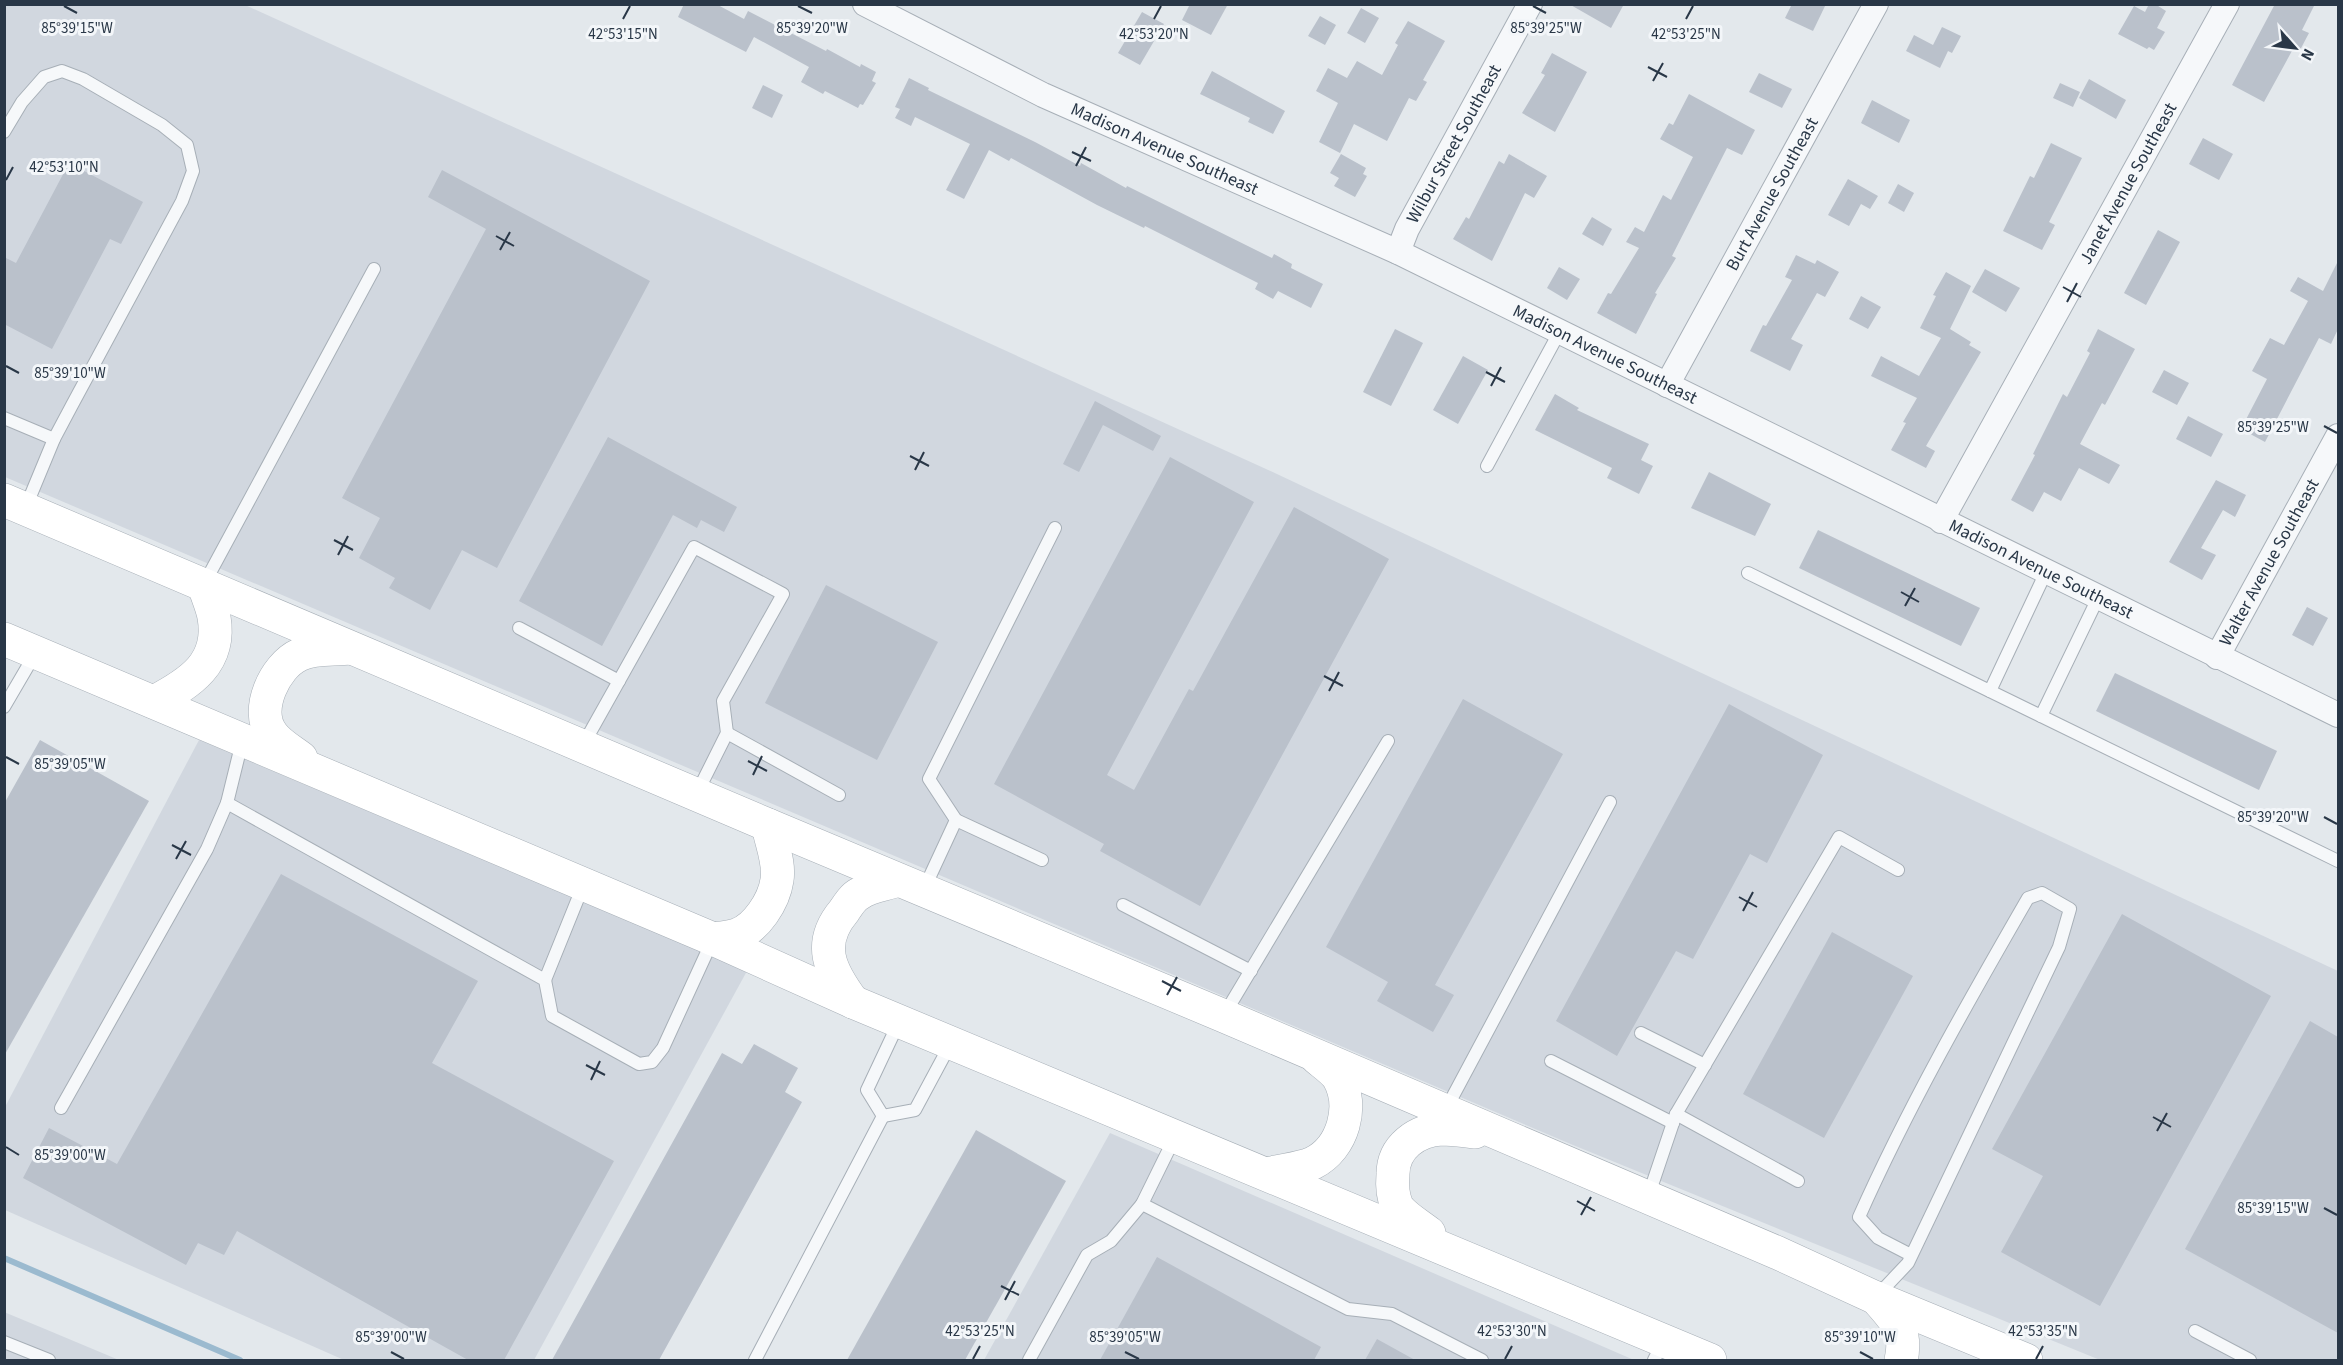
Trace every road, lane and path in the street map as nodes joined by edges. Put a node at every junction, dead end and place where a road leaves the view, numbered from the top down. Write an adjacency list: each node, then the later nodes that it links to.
1 (865, 4): 6 (street, Madison Avenue Southeast)
2 (1530, 4): 6 (street, Wilbur Street Southeast)
3 (1876, 4): 9 (street, Burt Avenue Southeast)
4 (2227, 4): 15 (street, Janet Avenue Southeast)
5 (4, 132): 12 (lane)
6 (1398, 252): 8 (street, Madison Avenue Southeast)
7 (374, 269): 19 (lane)
8 (1560, 331): 9 (street, Madison Avenue Southeast); 13 (lane)
9 (1667, 385): 15 (street, Madison Avenue Southeast)
10 (4, 418): 12 (lane)
11 (2338, 436): 25 (street, Walter Avenue Southeast)
12 (54, 439): 14 (lane)
13 (1487, 466)
14 (15, 504): 19 (street)
15 (1941, 521): 17 (street, Madison Avenue Southeast)
16 (1055, 528): 41 (lane)
17 (2046, 572): 20 (street, Madison Avenue Southeast); 27 (lane)
18 (1748, 573): 27 (lane)
19 (204, 585): 23 (street); 28 (street)
20 (2098, 598): 25 (street, Madison Avenue Southeast); 31 (lane)
21 (519, 628): 26 (lane)
22 (4, 639): 24 (street)
23 (354, 648): 35 (street); 36 (street)
24 (36, 652): 28 (street); 29 (lane)
25 (2217, 657): 30 (street, Madison Avenue Southeast)
26 (619, 681): 32 (lane); 35 (lane)
27 (1990, 691): 31 (lane)
28 (154, 702): 33 (street)
29 (4, 707)
30 (2338, 715)
31 (2041, 716): 44 (lane)
32 (727, 733): 37 (lane); 38 (lane)
33 (243, 741): 36 (street); 40 (lane)
34 (1388, 741): 50 (lane)
35 (582, 746): 37 (street)
36 (323, 775): 46 (street)
37 (696, 794): 42 (street)
38 (839, 795)
39 (1610, 802): 61 (lane)
40 (227, 803): 51 (lane); 60 (lane)
41 (956, 820): 43 (lane); 47 (lane)
42 (768, 825): 47 (street); 49 (street)
43 (1042, 860)
44 (2338, 861)
45 (1898, 870): 59 (lane)
46 (583, 885): 49 (street); 51 (lane)
47 (911, 885): 52 (street); 53 (street)
48 (1123, 905): 50 (lane)
49 (713, 939): 51 (lane); 52 (street)
50 (1251, 971): 53 (lane)
51 (545, 980)
52 (853, 1002): 54 (street)
53 (1224, 1016): 57 (street)
54 (899, 1021): 56 (street); 62 (lane)
55 (1641, 1032): 59 (lane)
56 (951, 1042): 62 (lane); 65 (street)
57 (1313, 1055): 61 (street); 66 (street)
58 (1551, 1061): 63 (lane)
59 (1705, 1065): 63 (lane)
60 (61, 1108)
61 (1445, 1111): 64 (street)
62 (883, 1116): 77 (lane)
63 (1675, 1118): 67 (lane); 68 (lane)
64 (1501, 1135): 68 (street); 70 (street)
65 (1176, 1136): 66 (street); 69 (lane)
66 (1267, 1174): 70 (street)
67 (1798, 1181)
68 (1648, 1198): 72 (street)
69 (1142, 1204): 78 (lane); 79 (lane)
70 (1454, 1254): 75 (street)
71 (1911, 1255): 71 (lane); 72 (lane)
72 (1876, 1298): 81 (street); 82 (street)
73 (2195, 1331): 83 (lane)
74 (5, 1344): 76 (lane)
75 (1659, 1351): 80 (street)
76 (49, 1360)
77 (755, 1360)
78 (1029, 1360)
79 (1482, 1360)
80 (1710, 1360)
81 (1901, 1360)
82 (2026, 1360)
83 (2250, 1360)

